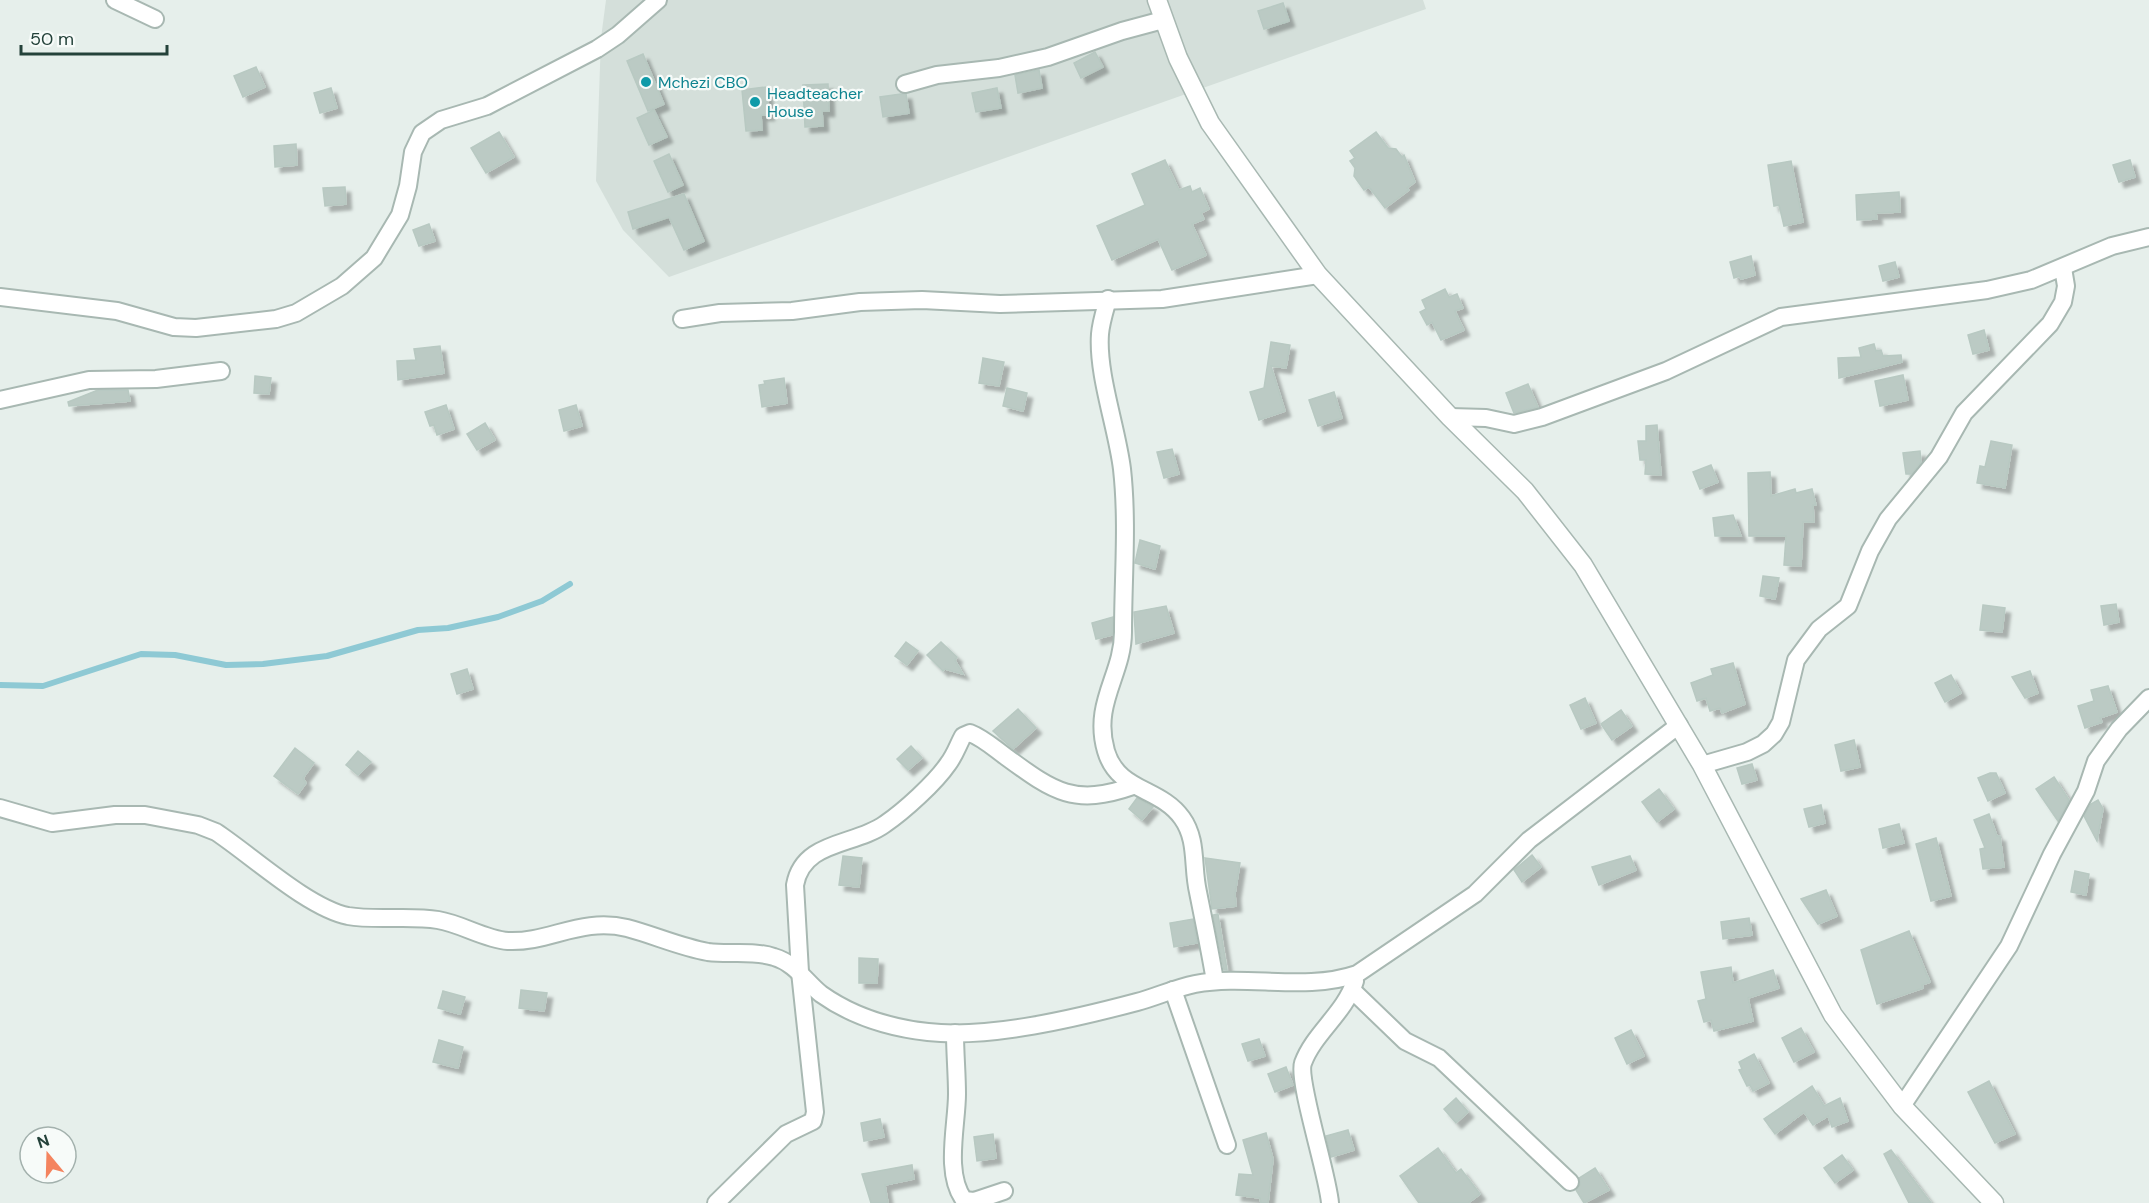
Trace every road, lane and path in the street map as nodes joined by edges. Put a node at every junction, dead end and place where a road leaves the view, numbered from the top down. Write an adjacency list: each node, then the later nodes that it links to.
1 (115, 0): 4 (street)
2 (658, 0): 10 (street)
3 (1157, 0): 5 (street)
4 (155, 19)
5 (1163, 20): 6 (street); 9 (street)
6 (905, 84)
7 (2149, 237): 8 (street)
8 (2063, 268): 15 (street); 18 (street)
9 (1318, 275): 11 (street); 15 (street)
10 (0, 297)
11 (1108, 299): 12 (street); 19 (street)
12 (682, 319)
13 (221, 371): 14 (street)
14 (0, 400)
15 (1450, 417): 17 (street)
16 (2149, 698): 26 (street)
17 (1678, 725): 18 (street); 23 (street)
18 (1702, 765): 26 (street)
19 (1132, 786): 21 (street); 22 (street)
20 (0, 808): 21 (street)
21 (800, 972): 25 (street); 30 (street)
22 (1215, 981): 23 (street); 24 (street)
23 (1354, 982): 28 (street); 31 (street)
24 (1173, 990): 25 (street); 27 (street)
25 (955, 1033): 29 (street)
26 (1902, 1106): 32 (street)
27 (1227, 1145)
28 (1570, 1182)
29 (1004, 1191)
30 (717, 1203)
31 (1330, 1203)
32 (1994, 1203)

